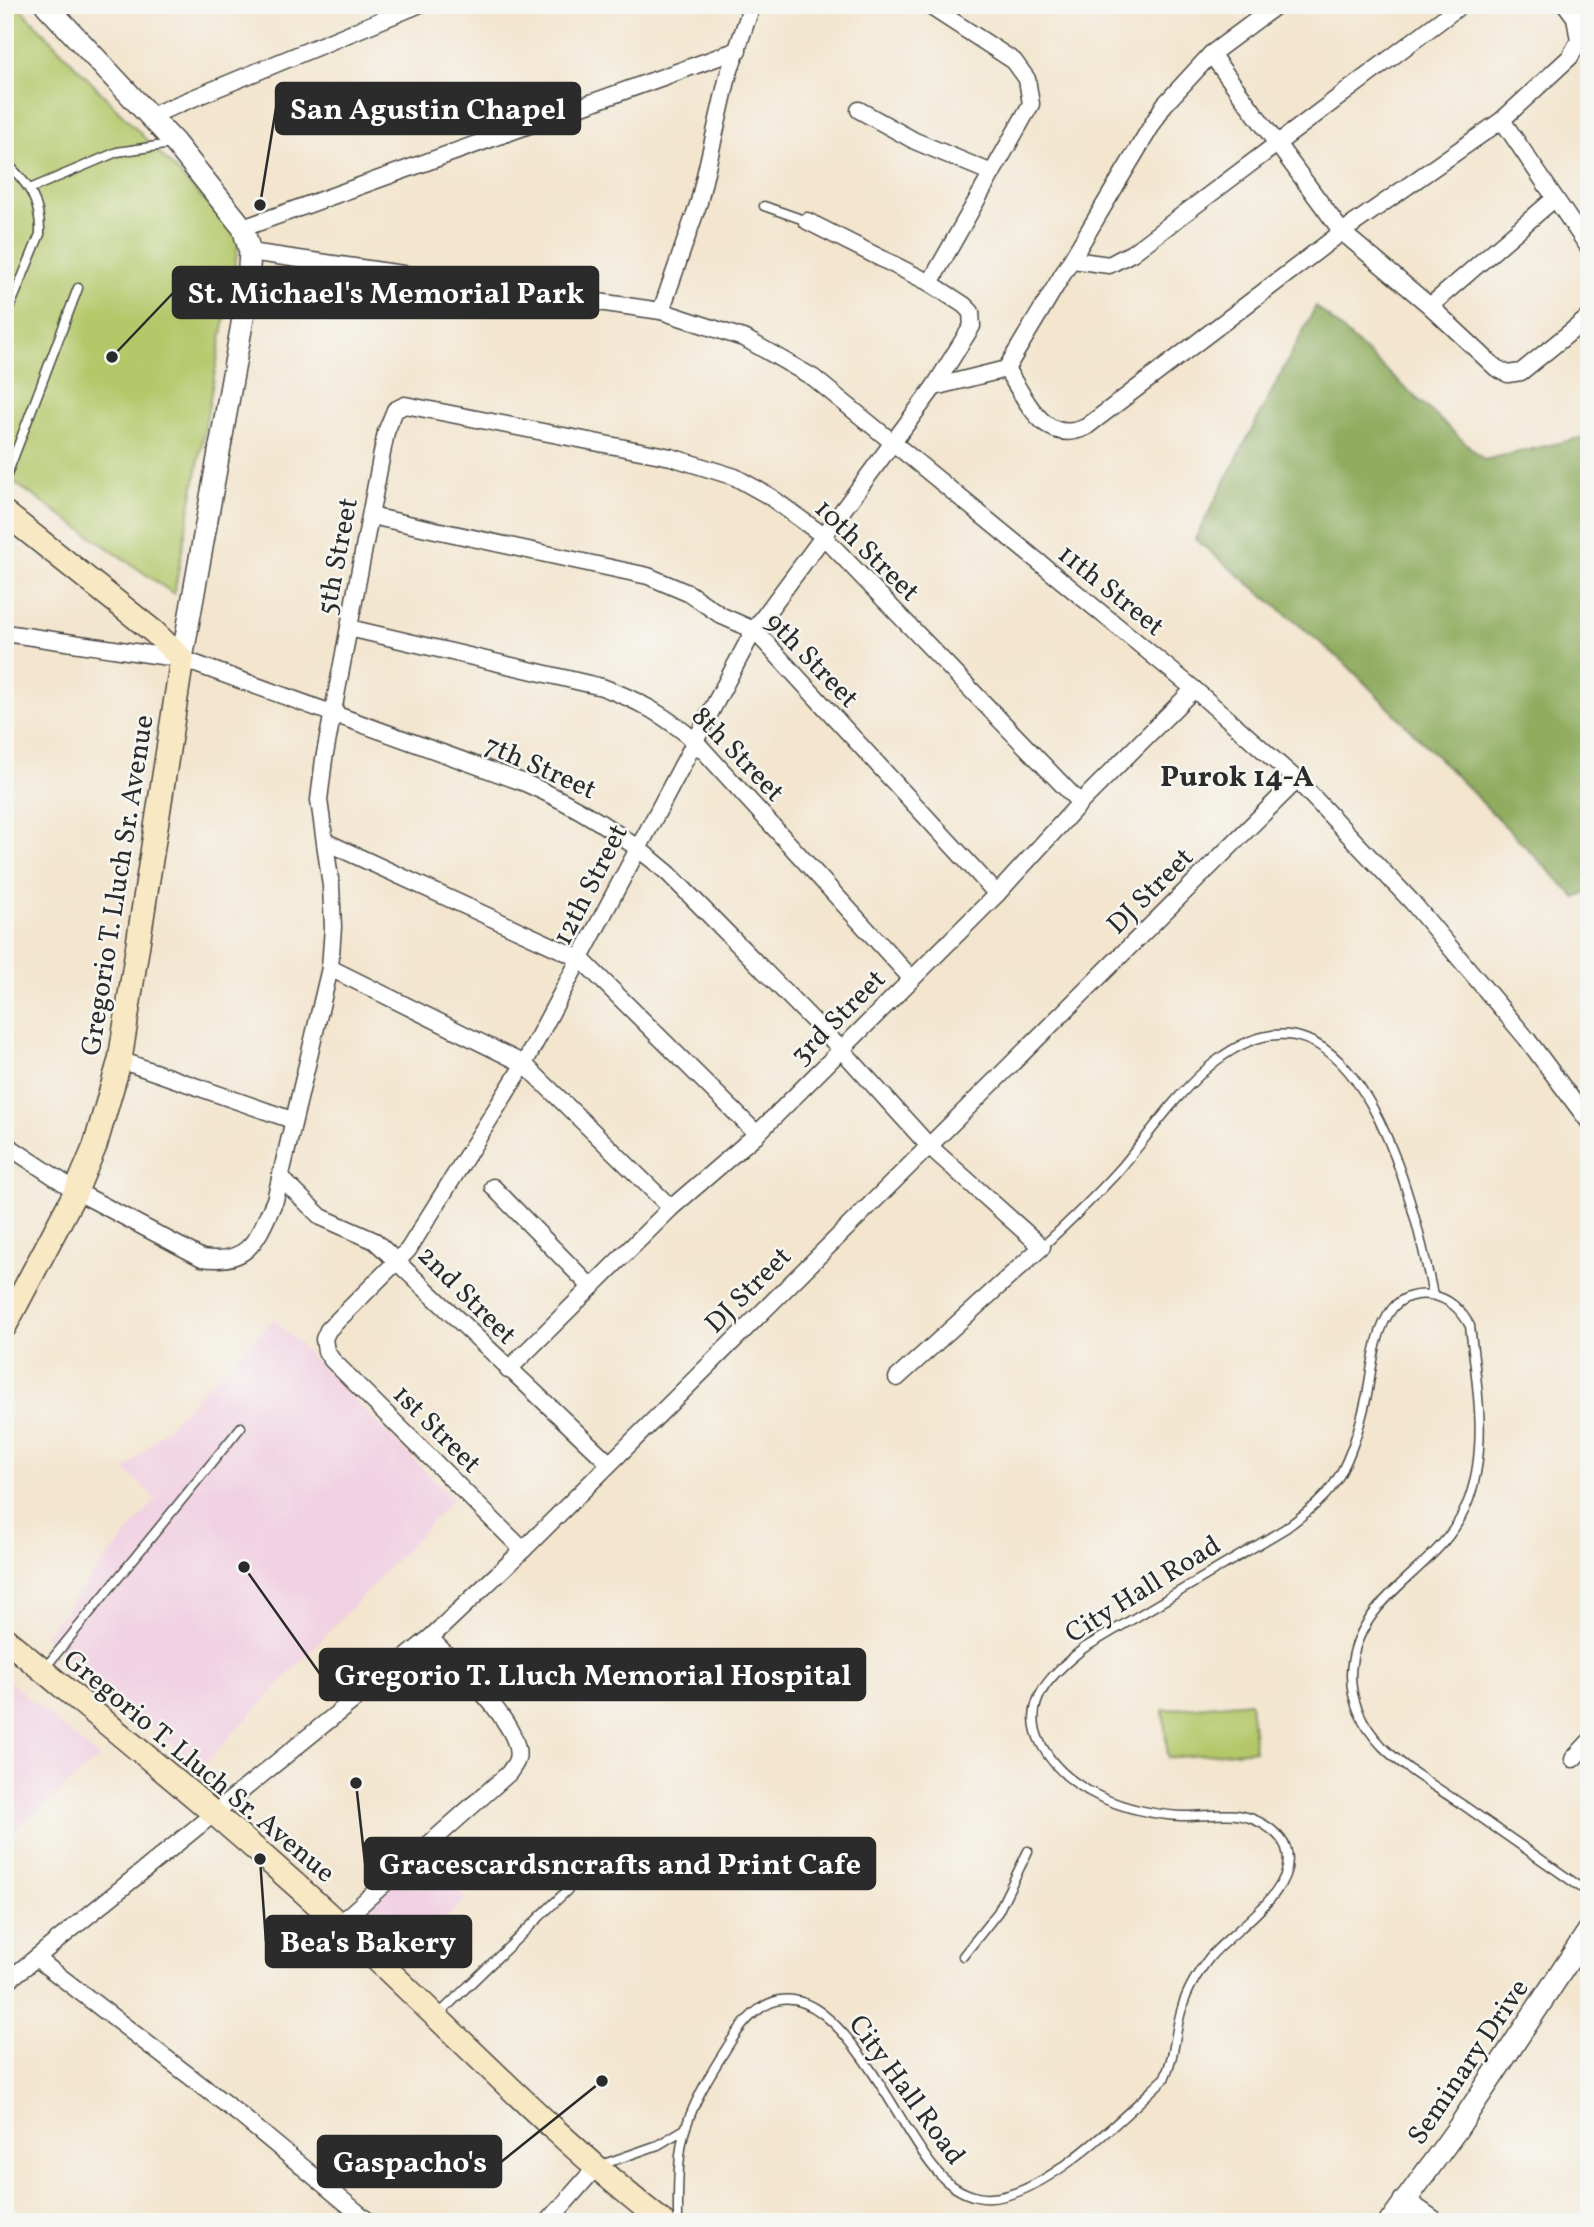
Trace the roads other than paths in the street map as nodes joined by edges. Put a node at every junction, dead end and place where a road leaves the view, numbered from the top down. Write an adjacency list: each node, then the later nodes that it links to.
1 (418, 5): 11 (street)
2 (752, 5): 8 (street)
3 (928, 5): 16 (street)
4 (1277, 5): 9 (street)
5 (1461, 5): 14 (street)
6 (1566, 5): 12 (street)
7 (55, 8): 11 (street)
8 (738, 50): 21 (street); 29 (street)
9 (1212, 54): 14 (street); 25 (street)
10 (859, 110): 16 (street)
11 (150, 116): 13 (street)
12 (1502, 120): 18 (street); 22 (street)
13 (175, 143): 17 (lane); 21 (street)
14 (1276, 145): 22 (street); 25 (street)
15 (5, 162): 17 (lane)
16 (992, 173): 26 (street)
17 (32, 188): 31 (lane)
18 (1554, 199): 23 (street); 28 (street)
19 (764, 206): 20 (lane)
20 (807, 221): 26 (street)
21 (243, 228): 24 (street)
22 (1342, 232): 28 (street); 32 (street)
23 (1589, 248)
24 (250, 252): 29 (street, 11th Street); 43 (street)
25 (1073, 260): 32 (street)
26 (930, 283): 33 (street, 12th Street)
27 (78, 288): 36 (lane)
28 (1430, 306): 30 (street)
29 (661, 312): 35 (street, 11th Street)
30 (1589, 317)
31 (5, 319)
32 (1006, 369): 33 (street)
33 (934, 387): 35 (street, 12th Street)
34 (395, 410): 38 (street, 5th Street); 39 (street, 10th Street)
35 (891, 444): 39 (street, 12th Street); 44 (street, 11th Street)
36 (5, 480)
37 (5, 513): 43 (main road)
38 (371, 516): 40 (street, 5th Street); 41 (street, 9th Street)
39 (821, 534): 41 (street, 12th Street); 48 (street, 10th Street)
40 (349, 628): 45 (street, 5th Street); 46 (street, 8th Street)
41 (754, 630): 46 (street, 12th Street); 51 (street, 9th Street)
42 (6, 635): 43 (street, 7th Street)
43 (182, 659): 45 (street, 7th Street); 56 (main road, Gregorio T. Lluch Sr. Avenue)
44 (1194, 689): 47 (street, 11th Street); 48 (street, 3rd Street)
45 (332, 713): 49 (street, 5th Street); 50 (street, 7th Street)
46 (695, 741): 50 (street, 12th Street); 54 (street, 8th Street)
47 (1297, 780): 59 (street, 11th Street); 62 (street, DJ Street)
48 (1080, 803): 51 (street, 3rd Street)
49 (326, 842): 52 (street); 53 (street, 5th Street)
50 (637, 846): 52 (street, 12th Street); 55 (street, 7th Street)
51 (997, 894): 54 (street, 3rd Street)
52 (581, 959): 57 (street, 12th Street); 60 (street)
53 (331, 968): 57 (street); 58 (street, 5th Street)
54 (912, 979): 55 (street, 3rd Street)
55 (841, 1049): 60 (street, 3rd Street); 62 (street, 7th Street)
56 (120, 1060): 58 (street); 65 (main road, Gregorio T. Lluch Sr. Avenue)
57 (524, 1064): 66 (street); 68 (street, 12th Street)
58 (292, 1120): 63 (street, 5th Street)
59 (1589, 1122)
60 (757, 1134): 66 (street, 3rd Street)
61 (5, 1144): 65 (street, 5th Street)
62 (929, 1146): 67 (street, 7th Street); 76 (street, DJ Street)
63 (280, 1177): 65 (street, 5th Street); 68 (street, 2nd Street)
64 (493, 1187): 69 (street)
65 (76, 1191): 71 (main road, Gregorio T. Lluch Sr. Avenue)
66 (671, 1208): 69 (street, 3rd Street)
67 (1042, 1247): 70 (lane); 74 (street)
68 (399, 1262): 72 (street, 12th Street); 73 (street, 2nd Street)
69 (591, 1287): 73 (street, 3rd Street)
70 (1433, 1295): 86 (lane); 93 (lane, City Hall Road)
71 (5, 1326)
72 (324, 1339): 77 (street, 1st Street)
73 (508, 1370): 76 (street, 2nd Street)
74 (897, 1378)
75 (241, 1427): 80 (lane)
76 (609, 1463): 77 (street, DJ Street)
77 (523, 1550): 78 (street, DJ Street)
78 (430, 1638): 83 (street, DJ Street); 87 (street)
79 (5, 1639): 80 (main road, Gregorio T. Lluch Sr. Avenue)
80 (43, 1671): 83 (main road, Gregorio T. Lluch Sr. Avenue)
81 (1589, 1742): 82 (street)
82 (1573, 1759)
83 (215, 1813): 87 (main road, Gregorio T. Lluch Sr. Avenue); 90 (street, DJ Street)
84 (1028, 1851): 89 (lane)
85 (581, 1877): 92 (lane)
86 (1589, 1893)
87 (340, 1924): 92 (main road, Gregorio T. Lluch Sr. Avenue)
88 (1589, 1930): 95 (street, Seminary Drive)
89 (963, 1956)
90 (36, 1958): 91 (street, DJ Street); 96 (street)
91 (5, 1983)
92 (436, 2016): 94 (main road, Gregorio T. Lluch Sr. Avenue)
93 (685, 2129): 94 (lane); 99 (lane, City Hall Road)
94 (597, 2166): 97 (street); 98 (main road, Gregorio T. Lluch Sr. Avenue)
95 (1404, 2201): 100 (street, Seminary Drive); 101 (street)
96 (369, 2222)
97 (548, 2222)
98 (663, 2222)
99 (678, 2222)
100 (1390, 2222)
101 (1434, 2222)

